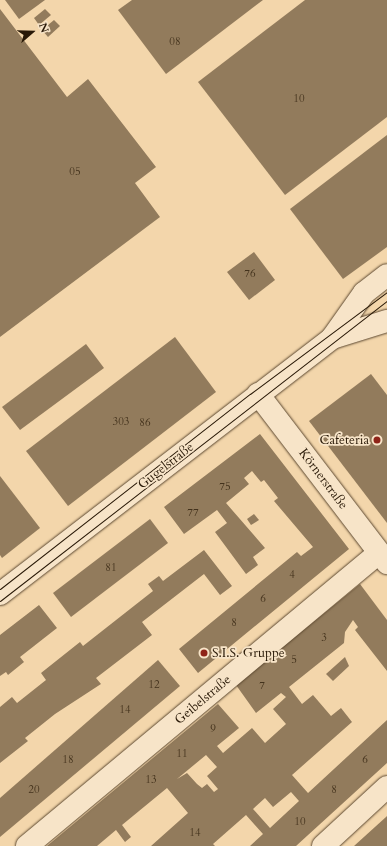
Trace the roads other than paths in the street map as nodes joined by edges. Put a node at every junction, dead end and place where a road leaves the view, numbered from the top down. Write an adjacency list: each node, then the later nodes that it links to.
1 (387, 276): 3 (street, Gugelstraße)
2 (387, 321): 3 (street, Gugelstraße)
3 (332, 338): 4 (street, Gugelstraße)
4 (258, 394): 5 (street, Körnerstraße); 6 (street, Gugelstraße)
5 (383, 558): 8 (street, Geibelstraße)
6 (0, 594)
7 (387, 787): 9 (street)
8 (27, 846)
9 (323, 846)

